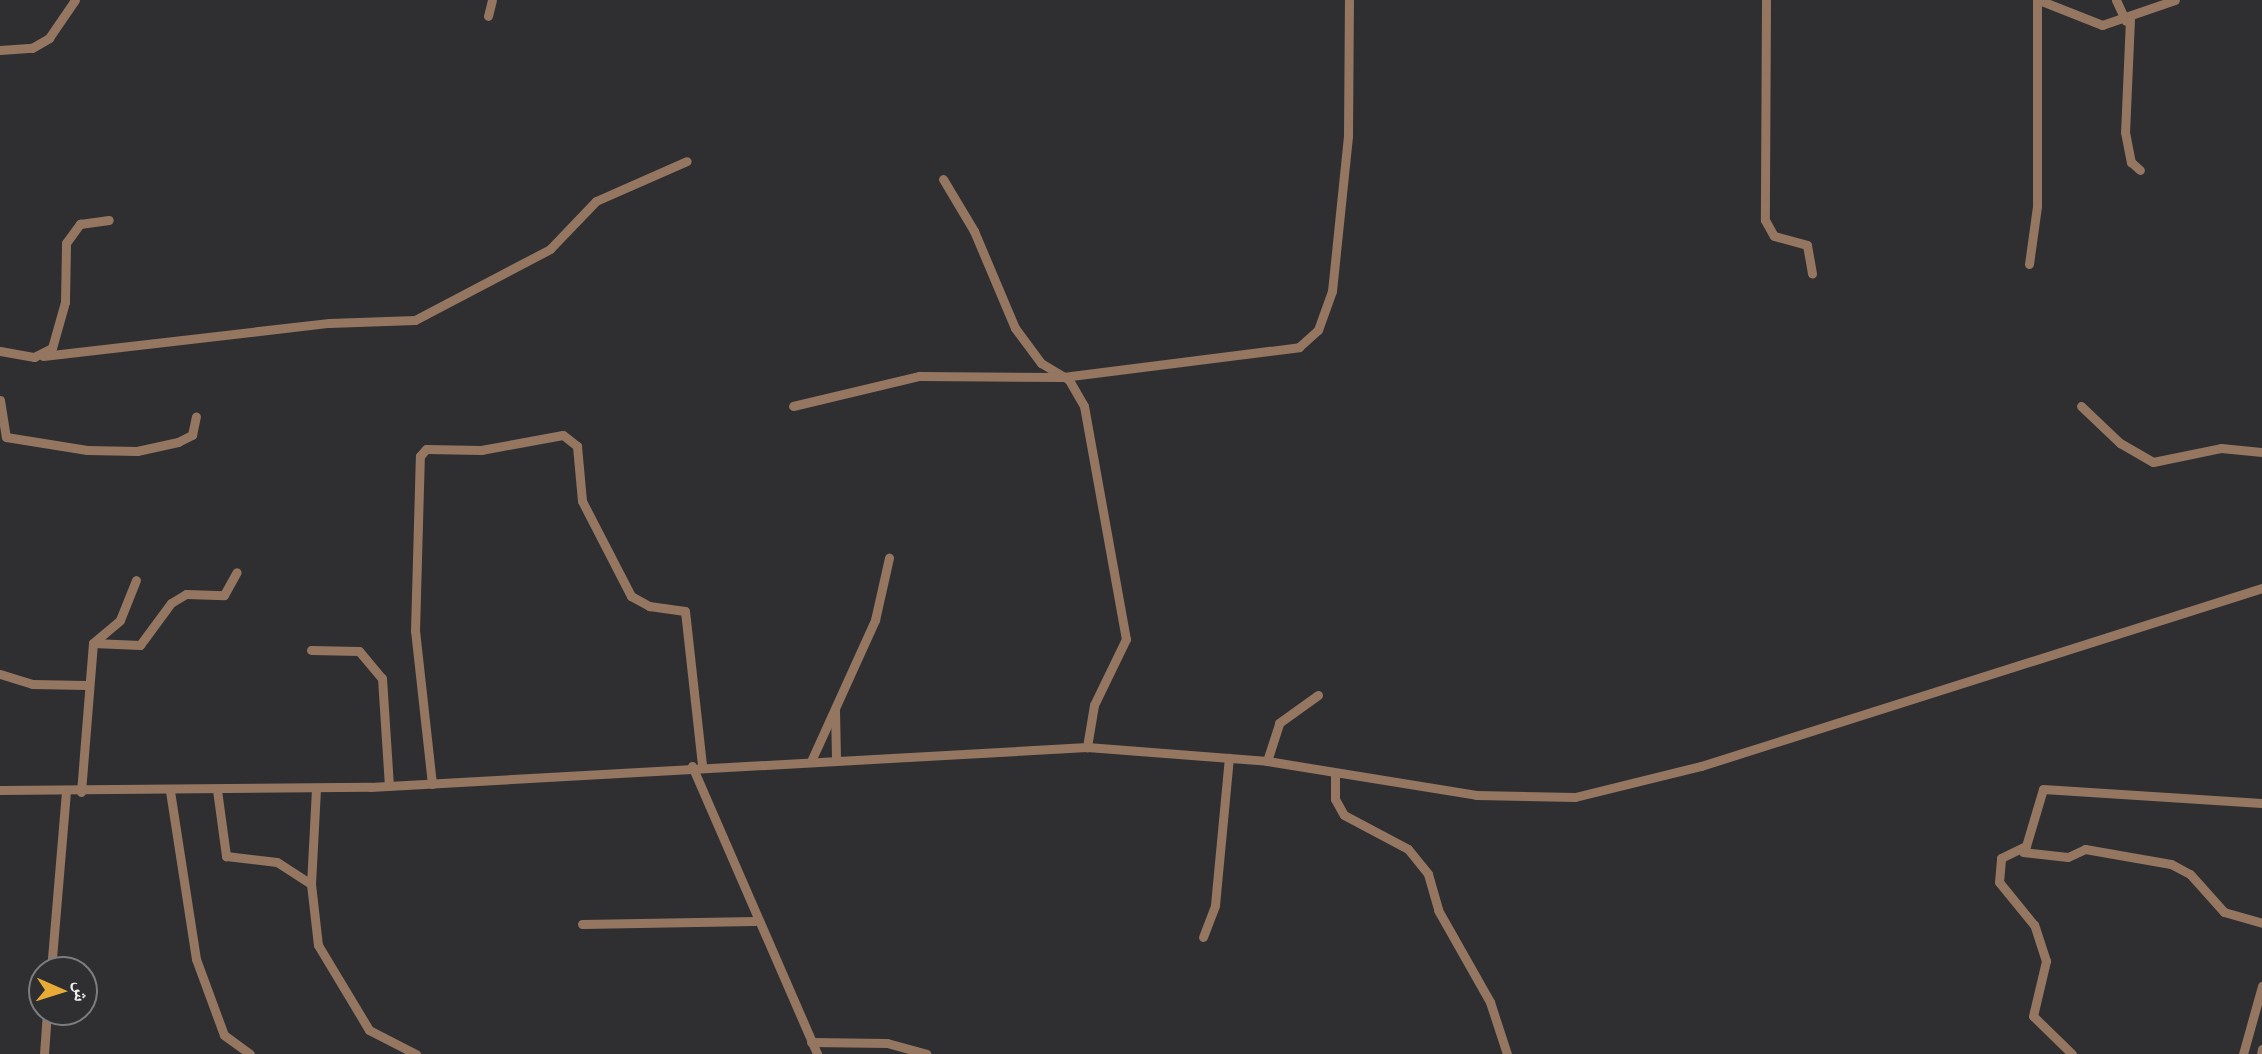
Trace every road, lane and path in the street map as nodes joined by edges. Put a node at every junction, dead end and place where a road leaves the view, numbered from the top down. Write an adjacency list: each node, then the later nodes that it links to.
1 (75, 0): 10 (street)
2 (492, 0): 8 (street)
3 (1349, 0): 19 (street)
4 (1766, 0): 16 (street)
5 (2038, 0): 9 (street); 15 (street)
6 (2116, 0): 9 (street)
7 (2175, 0): 9 (street)
8 (488, 16)
9 (2128, 20): 12 (street)
10 (0, 50)
11 (687, 161): 18 (street)
12 (2140, 170)
13 (943, 179): 19 (street)
14 (109, 220): 18 (street)
15 (2029, 264)
16 (1812, 274)
17 (0, 351): 18 (street)
18 (43, 356)
19 (1063, 377): 21 (street); 35 (street)
20 (0, 400): 23 (street)
21 (793, 406)
22 (2081, 407): 24 (street)
23 (196, 416)
24 (2262, 452)
25 (889, 558): 34 (street)
26 (237, 572): 29 (street)
27 (136, 580): 29 (street)
28 (2262, 588): 41 (street)
29 (93, 643): 32 (street)
30 (312, 650): 43 (street)
31 (0, 674): 32 (street)
32 (86, 685): 49 (street)
33 (1318, 695): 39 (street)
34 (835, 709): 36 (street); 38 (street)
35 (1087, 747): 36 (street); 37 (street)
36 (836, 758): 38 (street)
37 (1228, 758): 39 (street); 56 (street)
38 (812, 759): 40 (street)
39 (1267, 761): 41 (street)
40 (697, 766): 42 (street); 42 (street); 53 (street)
41 (1335, 772): 67 (street)
42 (432, 784): 43 (street)
43 (389, 786): 44 (street)
44 (316, 789): 46 (street); 52 (street)
45 (0, 790): 48 (street)
46 (217, 790): 47 (street); 52 (street)
47 (170, 791): 49 (street); 63 (street)
48 (66, 792): 49 (street); 57 (street)
49 (81, 792)
50 (2262, 803): 51 (street)
51 (2023, 852): 54 (street); 68 (street)
52 (310, 884): 64 (street)
53 (755, 921): 55 (street); 60 (street)
54 (2262, 923)
55 (582, 924)
56 (1203, 937)
57 (52, 956)
58 (2262, 985): 69 (street)
59 (46, 1026): 62 (street)
60 (811, 1042): 65 (street); 66 (street)
61 (2262, 1049): 70 (street)
62 (44, 1054)
63 (250, 1054)
64 (416, 1054)
65 (817, 1054)
66 (928, 1054)
67 (1507, 1054)
68 (2071, 1054)
69 (2243, 1054)
70 (2261, 1054)

